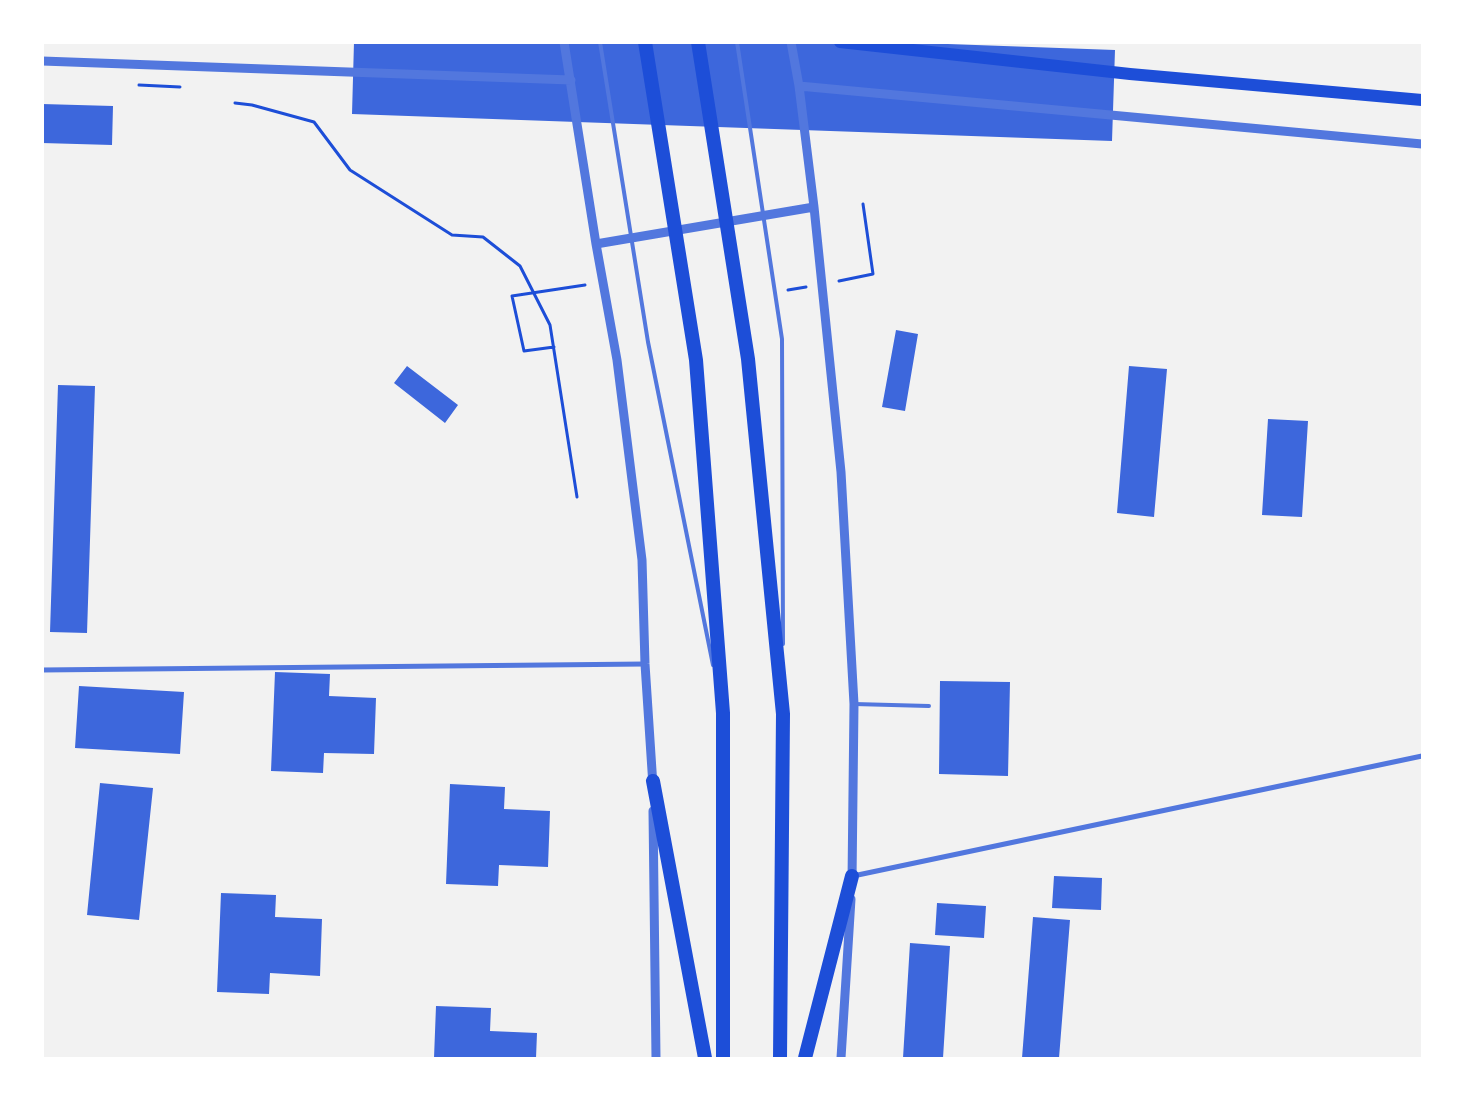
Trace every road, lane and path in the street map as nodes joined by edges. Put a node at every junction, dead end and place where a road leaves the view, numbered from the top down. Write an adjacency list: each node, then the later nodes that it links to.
1 (564, 42): 9 (street)
2 (600, 42): 29 (lane)
3 (645, 42): 29 (highway)
4 (698, 42): 30 (highway)
5 (737, 42): 23 (lane)
6 (791, 42): 11 (street)
7 (840, 42): 13 (main road)
8 (42, 61): 9 (street)
9 (571, 80): 18 (street)
10 (139, 85): 12 (path)
11 (799, 86): 15 (street); 17 (street)
12 (180, 87)
13 (1422, 100)
14 (235, 103): 21 (path)
15 (1422, 144)
16 (863, 204): 19 (path)
17 (814, 207): 18 (street); 27 (street)
18 (596, 244): 25 (street)
19 (873, 274)
20 (512, 296): 21 (path)
21 (554, 347): 22 (path)
22 (577, 497)
23 (783, 645)
24 (783, 655): 30 (lane)
25 (645, 664): 26 (street); 32 (street)
26 (42, 670)
27 (854, 704): 28 (lane); 33 (street)
28 (929, 706)
29 (723, 713): 36 (highway)
30 (783, 714): 37 (highway)
31 (1422, 756): 33 (street)
32 (653, 781): 34 (street); 35 (highway)
33 (852, 876): 38 (highway); 39 (street)
34 (656, 1058)
35 (706, 1058)
36 (723, 1058)
37 (780, 1058)
38 (805, 1058)
39 (841, 1058)

